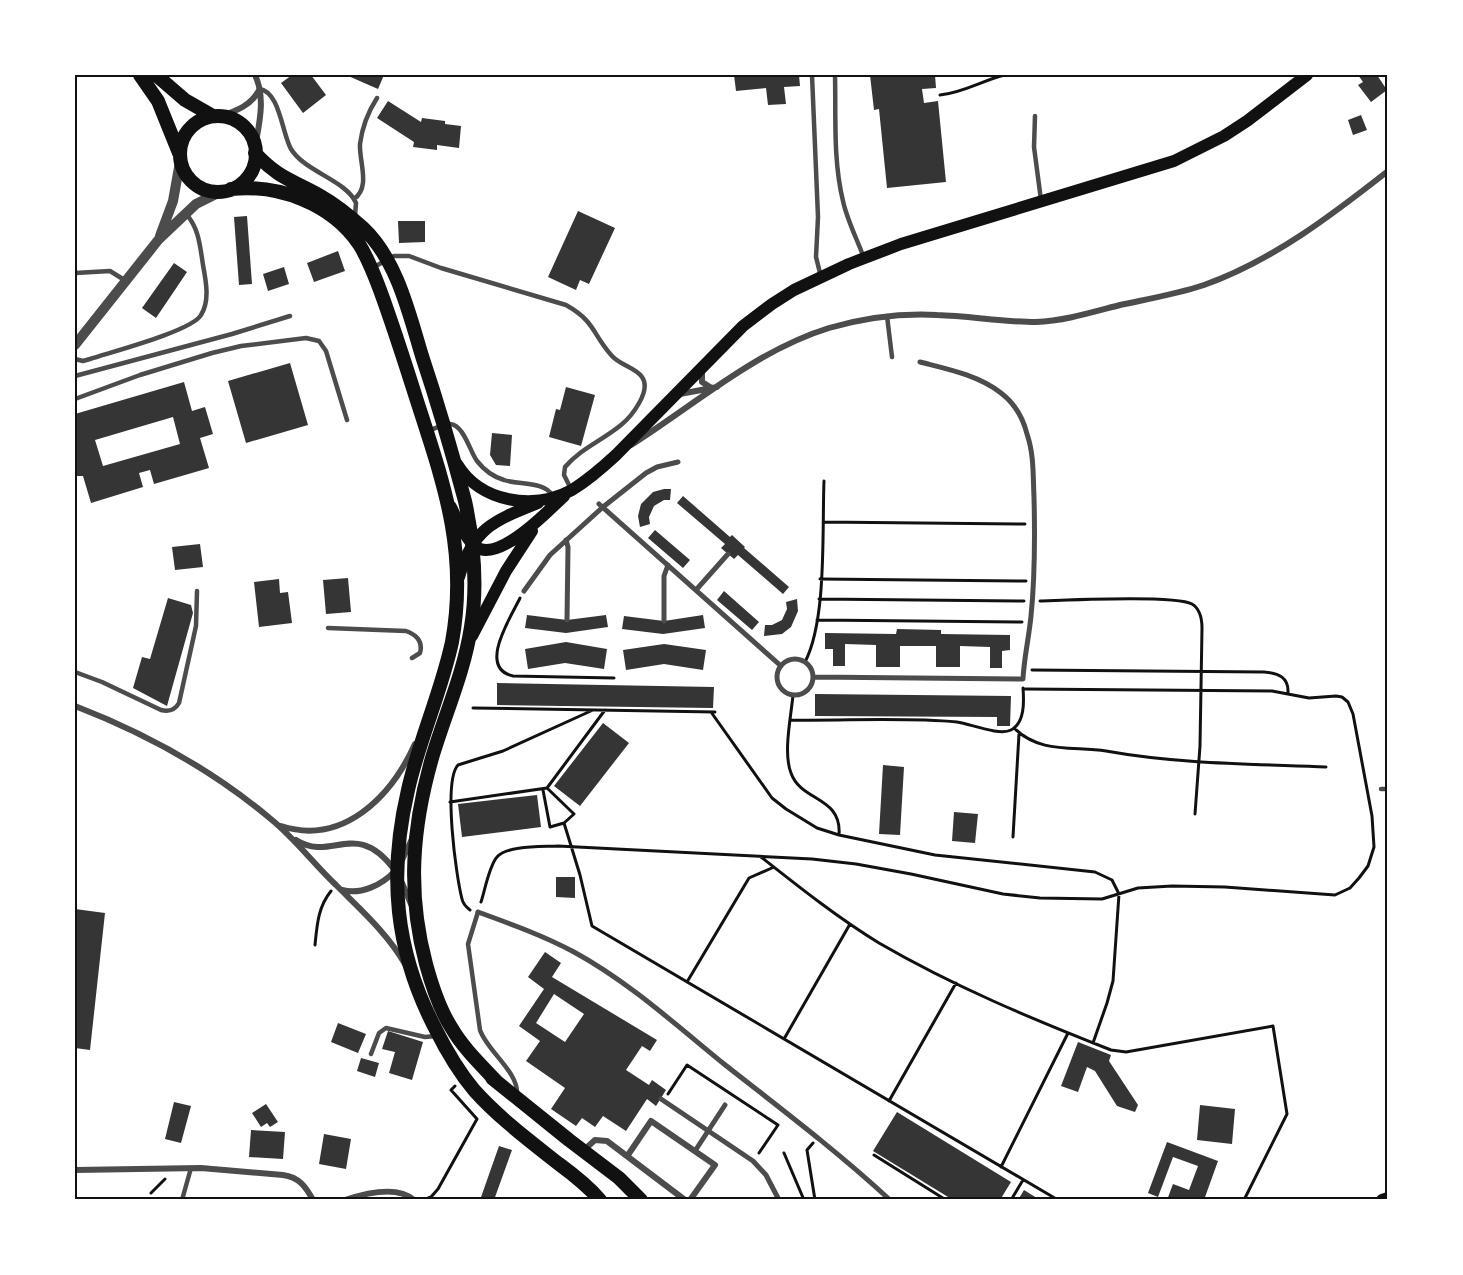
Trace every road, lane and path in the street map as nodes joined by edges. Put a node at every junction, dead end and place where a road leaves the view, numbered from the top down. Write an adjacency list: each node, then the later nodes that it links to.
1 (140, 75): 14 (main road)
2 (156, 75): 11 (main road)
3 (255, 75): 8 (street)
4 (812, 75): 26 (lane)
5 (835, 75): 22 (lane)
6 (1005, 75): 9 (path)
7 (1307, 75): 18 (main road)
8 (259, 89): 11 (street); 13 (street); 17 (lane)
9 (940, 95)
10 (377, 98): 17 (lane)
11 (217, 116): 13 (main road); 14 (main road)
12 (1035, 116): 18 (lane)
13 (255, 150): 16 (main road); 20 (main road)
14 (180, 158): 16 (main road); 21 (street)
15 (1388, 171): 29 (street)
16 (225, 190): 19 (street); 20 (main road)
17 (354, 199): 20 (lane)
18 (1041, 200): 22 (main road)
19 (186, 213): 21 (street); 32 (lane)
20 (349, 223): 23 (main road); 24 (main road)
21 (159, 239): 27 (street)
22 (864, 258): 26 (main road)
23 (386, 260): 24 (lane); 42 (main road); 48 (lane)
24 (372, 268): 43 (main road)
25 (75, 273): 27 (lane)
26 (821, 277): 34 (main road)
27 (126, 281): 30 (street)
28 (290, 315): 35 (lane)
29 (887, 316): 31 (lane); 36 (street)
30 (75, 345)
31 (892, 357)
32 (75, 359)
33 (920, 362): 54 (street)
34 (704, 364): 37 (street); 38 (main road)
35 (75, 376)
36 (721, 385): 37 (street); 40 (street)
37 (714, 388): 38 (street)
38 (673, 398): 40 (street); 45 (main road)
39 (75, 399): 41 (lane)
40 (698, 401): 45 (street)
41 (347, 420)
42 (444, 426): 43 (lane); 44 (main road); 50 (lane)
43 (427, 432): 49 (main road)
44 (452, 454): 50 (main road); 56 (main road)
45 (616, 455): 48 (main road)
46 (678, 462): 51 (street)
47 (824, 481): 53 (path)
48 (571, 490): 50 (main road); 52 (main road)
49 (448, 498): 56 (main road); 61 (main road)
50 (553, 498): 56 (main road)
51 (601, 506): 55 (street); 58 (street)
52 (539, 520): 56 (main road); 72 (main road)
53 (823, 522): 54 (path); 59 (path)
54 (1035, 525): 60 (street)
55 (566, 540): 64 (street); 67 (street)
56 (473, 544): 61 (main road); 72 (main road)
57 (728, 554): 62 (street)
58 (668, 565): 62 (street); 69 (street)
59 (820, 579): 60 (path); 65 (path)
60 (1033, 581): 66 (street)
61 (457, 583): 88 (main road)
62 (696, 590): 75 (street)
63 (197, 591): 78 (lane)
64 (524, 591): 80 (path)
65 (819, 599): 66 (path); 68 (path)
66 (1032, 601): 70 (street); 77 (path)
67 (567, 620)
68 (817, 620): 70 (path); 74 (path)
69 (664, 621)
70 (1030, 622): 76 (street)
71 (328, 628): 73 (lane)
72 (467, 648): 100 (main road)
73 (412, 658)
74 (805, 662): 75 (street); 79 (street)
75 (781, 666): 85 (street)
76 (1024, 670): 77 (path); 81 (street)
77 (1200, 671): 83 (path); 84 (path)
78 (75, 672)
79 (813, 677): 81 (street); 85 (street)
80 (614, 678)
81 (1023, 679): 82 (path)
82 (1023, 689): 83 (path); 92 (path)
83 (1199, 690): 84 (path); 94 (path)
84 (1288, 693): 112 (path)
85 (793, 695): 91 (path)
86 (75, 706): 103 (street)
87 (473, 708): 89 (path)
88 (432, 709): 103 (street); 110 (main road)
89 (593, 710): 90 (path); 99 (path)
90 (605, 710): 96 (path); 104 (path)
91 (790, 720): 92 (path); 104 (path)
92 (1014, 728): 93 (path)
93 (1020, 733): 94 (path); 106 (path)
94 (1199, 762): 95 (path); 101 (path)
95 (1326, 767)
96 (545, 789): 99 (path); 102 (path); 102 (path)
97 (1381, 789): 98 (lane)
98 (1388, 789)
99 (450, 802): 113 (path)
100 (420, 812): 110 (street); 115 (main road)
101 (1195, 814)
102 (564, 823): 107 (path)
103 (278, 825): 105 (street)
104 (839, 836): 112 (path)
105 (291, 837): 110 (street); 111 (street)
106 (1012, 837)
107 (570, 848): 108 (path); 113 (path); 117 (path)
108 (761, 857): 109 (path); 112 (path)
109 (774, 867): 114 (path); 117 (path)
110 (396, 870): 111 (street); 115 (street); 119 (main road)
111 (337, 887): 116 (path); 119 (street)
112 (1119, 894): 123 (path)
113 (477, 912): 126 (lane); 131 (street)
114 (850, 924): 118 (path); 122 (path)
115 (418, 931): 120 (main road)
116 (315, 945)
117 (687, 982): 122 (path)
118 (956, 983): 121 (path); 128 (path)
119 (415, 984): 120 (main road)
120 (443, 1031): 124 (lane); 126 (main road); 149 (main road)
121 (1068, 1033): 123 (path); 137 (path)
122 (784, 1039): 128 (path)
123 (1093, 1043): 160 (path)
124 (371, 1054)
125 (457, 1085): 148 (path)
126 (516, 1097): 132 (main road)
127 (661, 1099): 130 (street)
128 (889, 1101): 137 (path)
129 (725, 1106): 130 (street)
130 (708, 1130): 133 (street); 153 (street)
131 (818, 1137): 155 (path); 156 (street)
132 (583, 1151): 135 (street); 150 (main road)
133 (695, 1151): 135 (street); 152 (street)
134 (784, 1153): 154 (path)
135 (628, 1155): 151 (street)
136 (874, 1155): 157 (path)
137 (1001, 1167): 141 (path)
138 (170, 1168): 139 (street); 140 (street); 142 (path)
139 (191, 1168): 144 (lane); 145 (street)
140 (75, 1170)
141 (1023, 1180): 158 (path); 159 (path)
142 (152, 1193)
143 (1388, 1198): 161 (main road)
144 (182, 1200)
145 (313, 1200)
146 (345, 1200): 147 (street)
147 (414, 1200)
148 (421, 1200)
149 (600, 1200)
150 (641, 1200)
151 (685, 1200)
152 (690, 1200)
153 (779, 1200)
154 (804, 1200)
155 (815, 1200)
156 (890, 1200)
157 (946, 1200)
158 (1011, 1200)
159 (1058, 1200)
160 (1244, 1200)
161 (1382, 1200)

